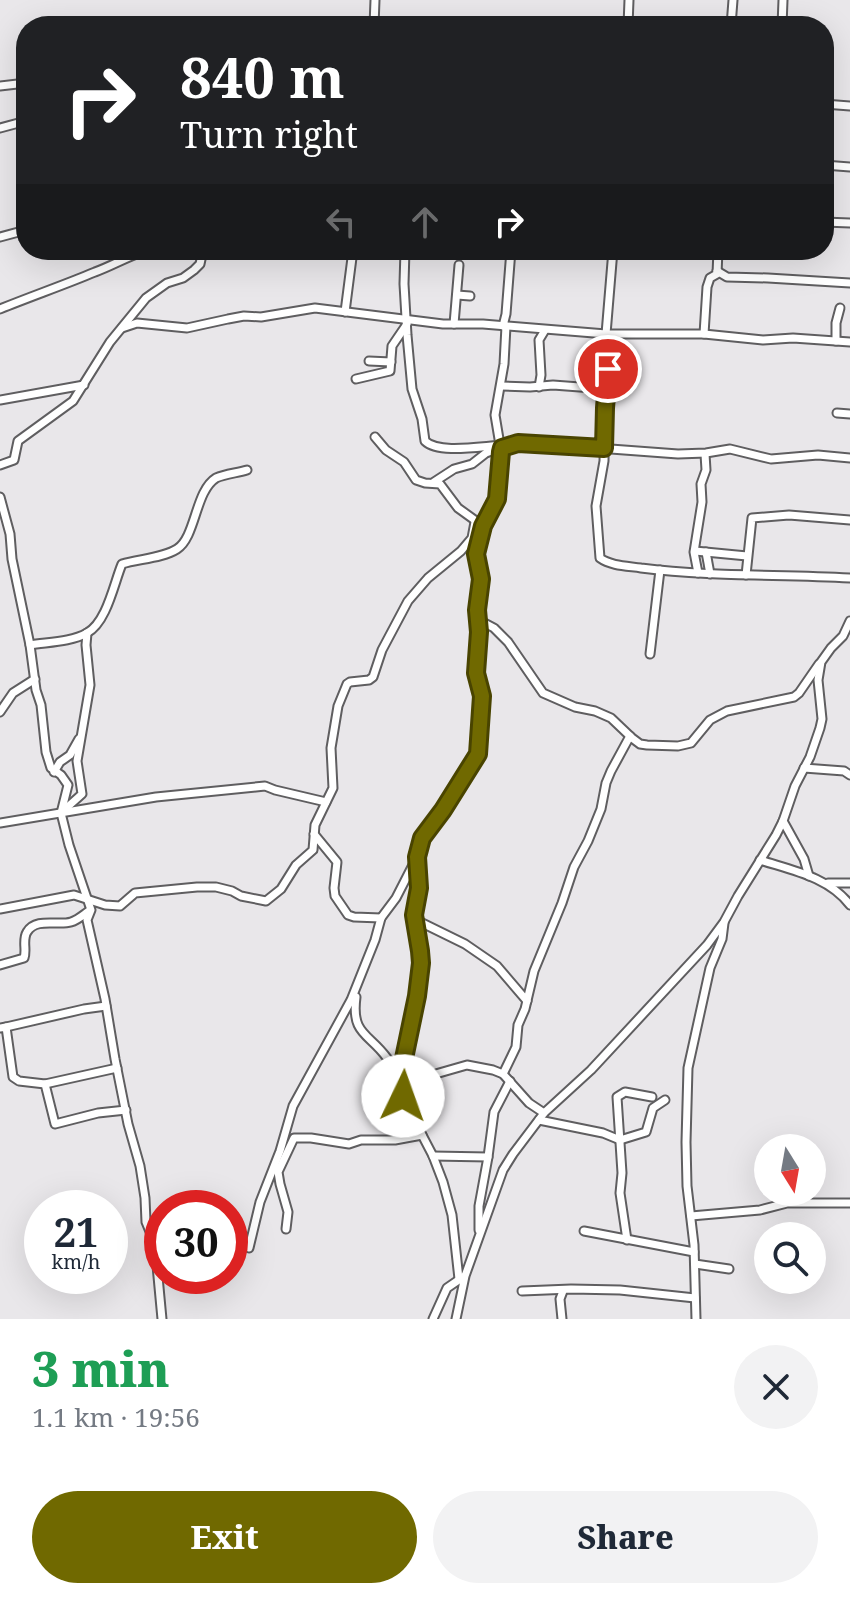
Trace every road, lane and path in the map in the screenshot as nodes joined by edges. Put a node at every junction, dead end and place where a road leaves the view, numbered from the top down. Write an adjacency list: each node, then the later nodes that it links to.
1 (119, 260): 14 (street)
2 (201, 260): 19 (street)
3 (352, 260): 15 (street)
4 (405, 260): 16 (street)
5 (510, 260): 18 (street)
6 (612, 260): 21 (street)
7 (718, 260): 9 (street)
8 (459, 265): 11 (street)
9 (717, 271): 10 (street); 22 (street)
10 (850, 283)
11 (457, 295): 12 (street); 17 (street)
12 (470, 296)
13 (840, 308): 23 (street)
14 (0, 309)
15 (345, 312): 16 (street); 19 (street)
16 (406, 321): 17 (street); 26 (street); 36 (street)
17 (454, 324): 18 (street)
18 (504, 326): 20 (street); 30 (street)
19 (122, 328): 29 (street)
20 (545, 330): 21 (street); 31 (street)
21 (606, 334): 22 (street); 28 (street)
22 (704, 334): 23 (street)
23 (836, 341): 24 (street)
24 (850, 342)
25 (369, 361): 26 (street)
26 (391, 362): 27 (street)
27 (356, 379)
28 (608, 384): 31 (street); 37 (street)
29 (85, 385): 32 (street); 40 (street)
30 (501, 386): 31 (street); 36 (street)
31 (539, 387)
32 (0, 400)
33 (837, 413): 34 (street)
34 (850, 414)
35 (375, 437): 42 (street)
36 (503, 446): 37 (street); 42 (street); 44 (street)
37 (604, 448): 38 (street); 50 (street)
38 (705, 454): 39 (street); 47 (street)
39 (850, 458)
40 (0, 465)
41 (247, 470): 57 (street)
42 (432, 483): 46 (street)
43 (0, 497): 60 (street)
44 (488, 517): 46 (street); 55 (street)
45 (850, 520): 49 (street)
46 (476, 521): 70 (street)
47 (695, 551): 48 (street); 51 (street)
48 (706, 552): 49 (street); 52 (street)
49 (747, 556): 53 (street)
50 (660, 570): 51 (street); 61 (street)
51 (698, 573): 52 (street)
52 (710, 574): 53 (street)
53 (746, 575): 54 (street)
54 (850, 578)
55 (477, 619): 65 (street); 75 (street)
56 (850, 621): 59 (street)
57 (87, 633): 60 (street); 66 (street)
58 (850, 642): 59 (street)
59 (837, 643): 62 (street)
60 (30, 645): 63 (street)
61 (650, 654)
62 (821, 662): 65 (street); 67 (street)
63 (35, 679): 64 (street); 68 (street)
64 (0, 712)
65 (630, 736): 89 (street)
66 (80, 738): 68 (street); 71 (street)
67 (804, 768): 69 (street); 72 (street)
68 (54, 772): 71 (street)
69 (850, 775)
70 (326, 802): 71 (street); 74 (street)
71 (61, 813): 73 (street); 80 (street)
72 (783, 821): 76 (street); 77 (street)
73 (0, 823)
74 (314, 834): 80 (street); 84 (street)
75 (417, 857): 84 (street); 85 (street)
76 (760, 860): 77 (street); 86 (street)
77 (809, 876): 78 (street)
78 (825, 883): 79 (street); 81 (street)
79 (850, 883)
80 (87, 900): 82 (street); 83 (street)
81 (850, 905)
82 (0, 909)
83 (91, 910): 87 (street); 90 (street)
84 (381, 918): 88 (street)
85 (414, 919): 89 (street); 93 (street)
86 (724, 922): 101 (street); 107 (street)
87 (0, 965)
88 (358, 985): 96 (street); 112 (street)
89 (527, 1001): 94 (street)
90 (106, 1006): 91 (street); 92 (street)
91 (3, 1028): 97 (street)
92 (117, 1068): 97 (street); 100 (street)
93 (402, 1068): 94 (street); 96 (street)
94 (503, 1074): 95 (street)
95 (510, 1081): 101 (street); 105 (street)
96 (400, 1083): 102 (street)
97 (45, 1084): 100 (street)
98 (652, 1097): 103 (street)
99 (665, 1100): 103 (street)
100 (126, 1110): 120 (street)
101 (541, 1116): 103 (street); 110 (street)
102 (422, 1135): 104 (street); 108 (street)
103 (620, 1140): 111 (street)
104 (433, 1156): 105 (street); 116 (street)
105 (488, 1157): 110 (street)
106 (850, 1203): 107 (street)
107 (691, 1216): 113 (street)
108 (286, 1229)
109 (584, 1231): 111 (street)
110 (479, 1237): 116 (street)
111 (627, 1240): 113 (street)
112 (249, 1248)
113 (694, 1252): 114 (street)
114 (695, 1264): 115 (street); 119 (street)
115 (729, 1269)
116 (462, 1277): 121 (street); 122 (street)
117 (522, 1291): 119 (street)
118 (563, 1291): 123 (street)
119 (695, 1298): 124 (street)
120 (162, 1319)
121 (433, 1319)
122 (456, 1319)
123 (562, 1319)
124 (696, 1319)

